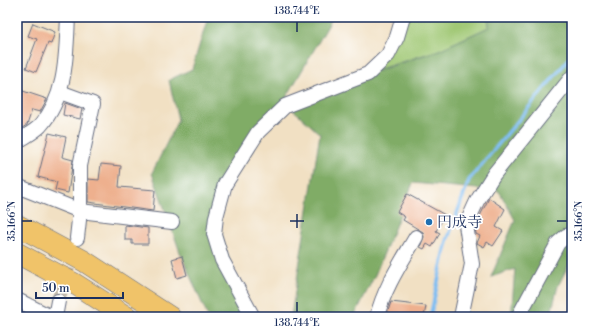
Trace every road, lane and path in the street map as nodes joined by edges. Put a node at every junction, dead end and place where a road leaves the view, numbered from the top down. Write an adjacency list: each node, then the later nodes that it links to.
1 (68, 17): 4 (street)
2 (403, 17): 20 (street)
3 (572, 77): 22 (street)
4 (60, 92): 5 (street); 7 (street)
5 (17, 142)
6 (17, 186): 7 (street)
7 (80, 211): 8 (street); 12 (street)
8 (172, 222)
9 (17, 225): 19 (highway)
10 (572, 234): 23 (street)
11 (416, 237): 21 (street)
12 (77, 238)
13 (17, 253): 18 (highway)
14 (17, 300): 16 (street)
15 (58, 301): 17 (street)
16 (50, 317)
17 (55, 317)
18 (127, 317)
19 (170, 317)
20 (253, 317)
21 (377, 317)
22 (461, 317)
23 (518, 317)

